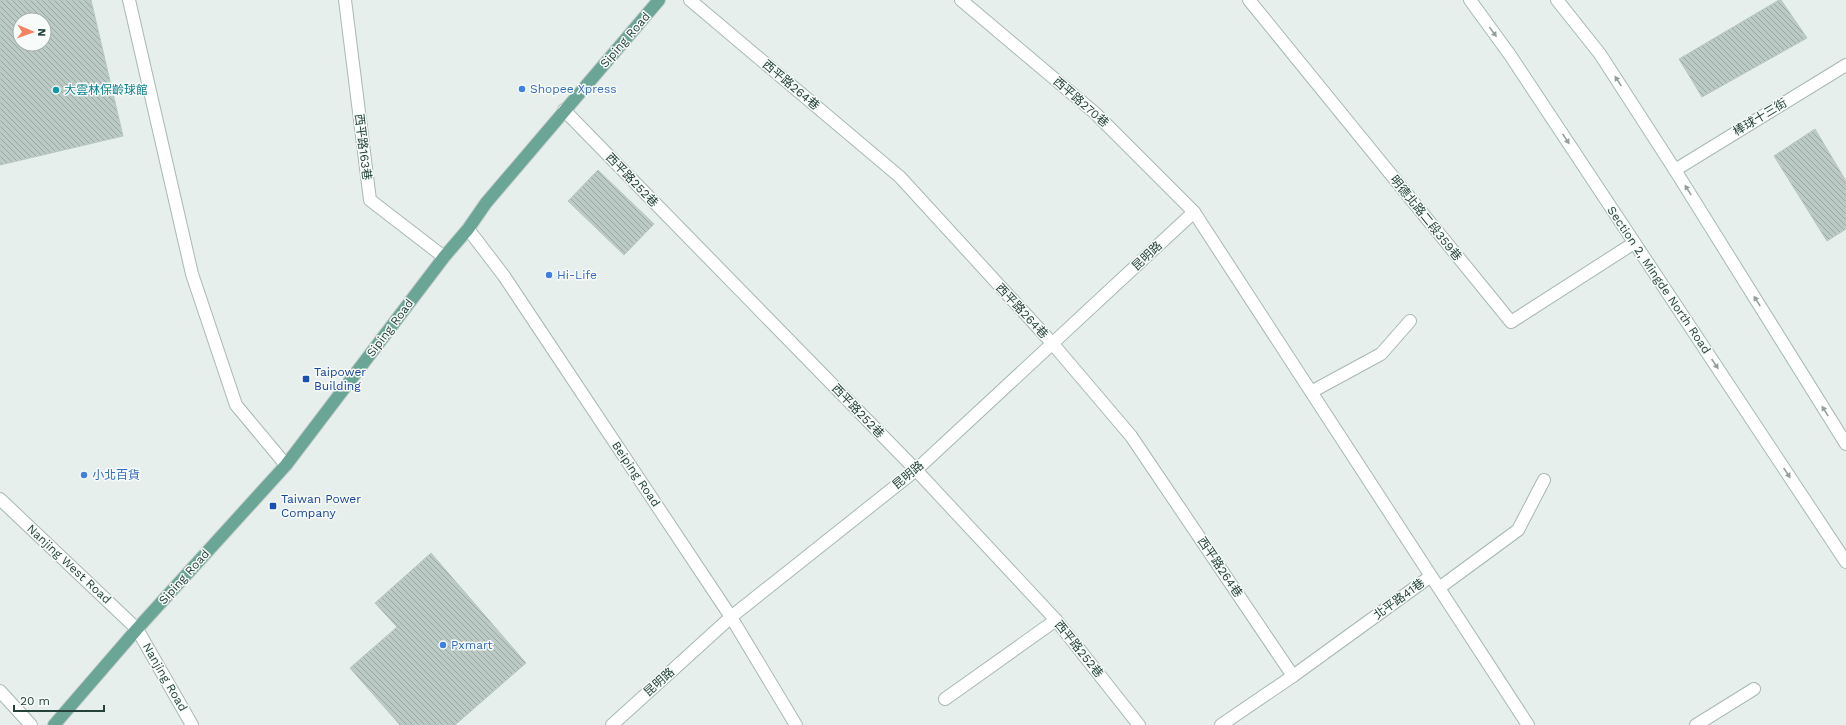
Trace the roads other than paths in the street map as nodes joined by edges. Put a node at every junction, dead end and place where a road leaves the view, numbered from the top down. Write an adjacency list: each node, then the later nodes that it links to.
1 (129, 0): 20 (street)
2 (345, 0): 15 (street, 西平路163巷)
3 (660, 0): 10 (main road, Siping Road)
4 (690, 0): 17 (street, 西平路264巷)
5 (961, 0): 12 (street, 西平路270巷)
6 (1249, 0): 14 (street, 明德北路二段359巷)
7 (1470, 0): 14 (street, Section 2, Mingde North Road, one-way to 14)
8 (1557, 0): 11 (street, one-way to 8)
9 (1846, 65): 11 (street, 棒球十三街)
10 (564, 110): 13 (main road, Siping Road); 21 (street, 西平路252巷)
11 (1675, 170): 19 (street, one-way to 11)
12 (1194, 212): 17 (street, 昆明路); 18 (street)
13 (468, 229): 15 (main road, Siping Road); 27 (street, Beiping Road)
14 (1634, 243): 24 (street, Section 2, Mingde North Road, one-way to 24)
15 (444, 257): 20 (main road, Siping Road)
16 (1410, 321): 18 (street)
17 (1052, 343): 21 (street, 昆明路); 30 (street, 西平路264巷)
18 (1311, 392): 25 (street)
19 (1846, 444)
20 (286, 465): 29 (main road, Siping Road)
21 (916, 470): 27 (street, 昆明路); 28 (street, 西平路252巷)
22 (1544, 480): 26 (street)
23 (0, 499): 29 (street, Nanjing West Road)
24 (1846, 562)
25 (1431, 576): 26 (street, 北平路41巷); 30 (street, 北平路41巷)
26 (1439, 588): 41 (street, 北平路41巷)
27 (731, 617): 37 (street, 昆明路); 38 (street, Beiping Road)
28 (1056, 620): 33 (street); 39 (street, 西平路252巷)
29 (137, 629): 35 (main road, Siping Road); 36 (street, Nanjing Road)
30 (1293, 676): 40 (street, 北平路41巷)
31 (1754, 689): 42 (street)
32 (0, 691): 34 (street)
33 (945, 699)
34 (31, 725)
35 (54, 725)
36 (192, 725)
37 (612, 725)
38 (796, 725)
39 (1139, 725)
40 (1221, 725)
41 (1528, 725)
42 (1696, 725)

